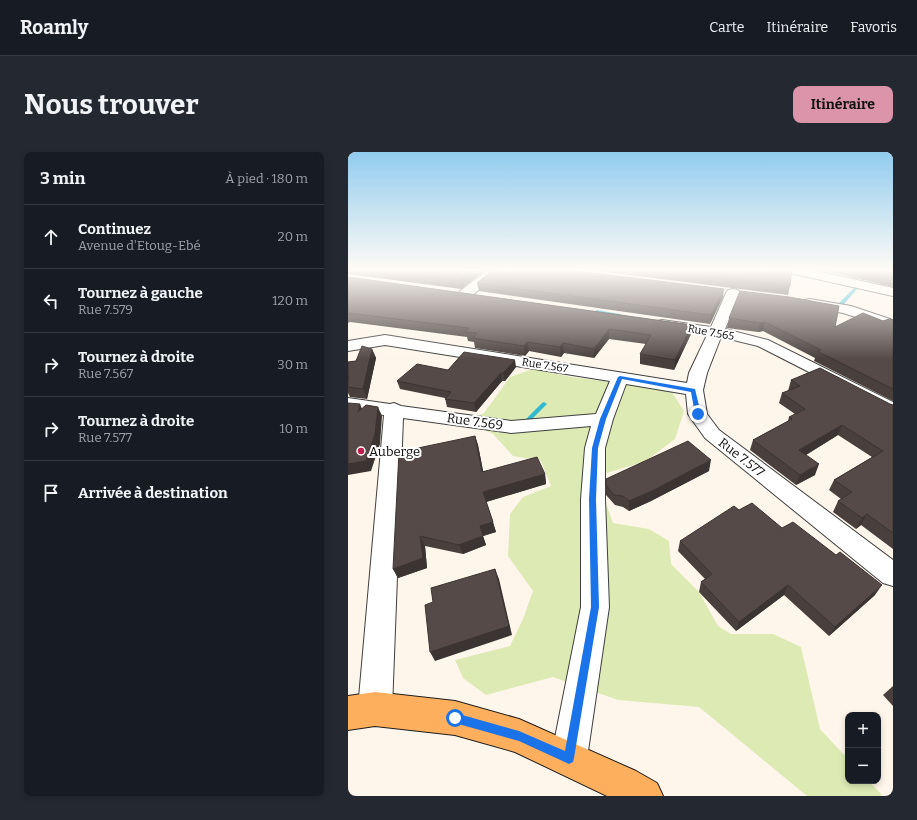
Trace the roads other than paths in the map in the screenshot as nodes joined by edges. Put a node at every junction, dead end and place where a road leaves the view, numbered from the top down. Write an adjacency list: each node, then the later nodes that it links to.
1 (731, 299): 6 (street, Rue 7.577)
2 (795, 301): 3 (street)
3 (890, 321)
4 (648, 322): 6 (street, Rue 7.565)
5 (348, 332): 7 (street)
6 (718, 332): 10 (street, Rue 7.577); 13 (street, Rue 7.565)
7 (385, 340): 8 (street, Rue 7.567); 9 (street, Rue 7.567)
8 (348, 346)
9 (620, 377): 10 (street, Rue 7.567); 14 (street)
10 (694, 390): 15 (street, Rue 7.577)
11 (348, 404): 12 (street, Rue 7.569)
12 (394, 409): 14 (street, Rue 7.569); 16 (street)
13 (893, 409)
14 (603, 419): 17 (street)
15 (893, 575)
16 (362, 711): 17 (main road)
17 (569, 758): 18 (main road)
18 (644, 796)

